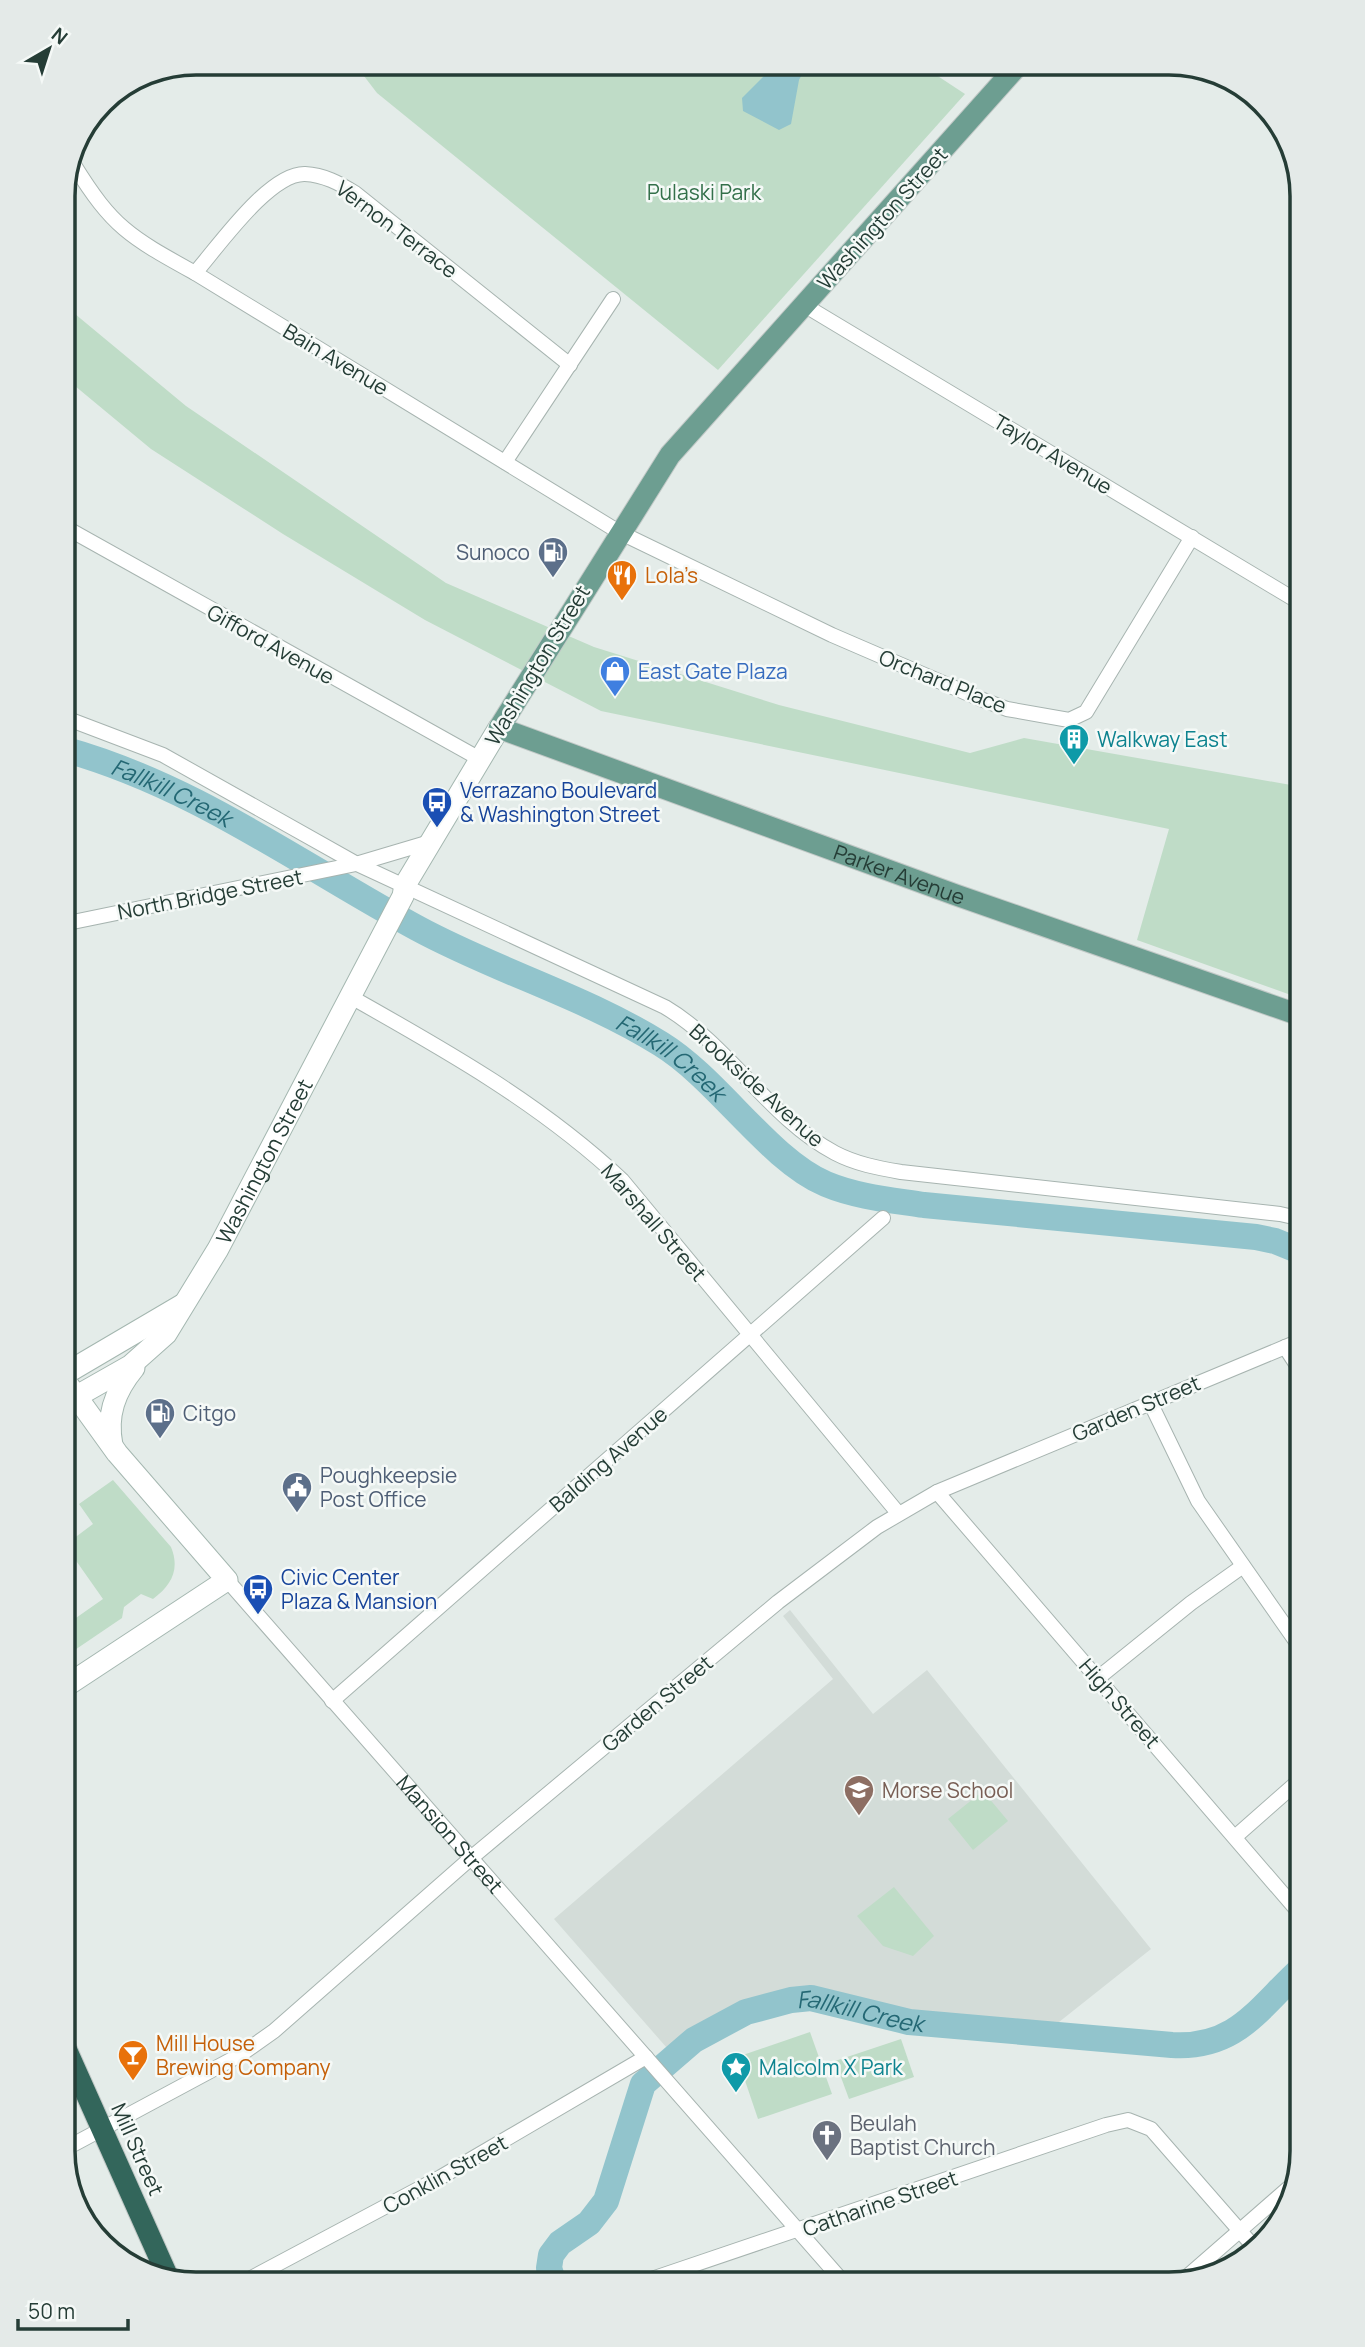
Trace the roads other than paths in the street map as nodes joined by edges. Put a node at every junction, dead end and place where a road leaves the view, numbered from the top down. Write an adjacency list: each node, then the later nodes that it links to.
1 (1009, 76): 5 (main road, Washington Street)
2 (78, 172): 3 (street, Bain Avenue)
3 (195, 273): 6 (street, Vernon Terrace); 7 (street, Bain Avenue)
4 (613, 299): 6 (street)
5 (804, 305): 8 (main road, Washington Street); 10 (street, Taylor Avenue)
6 (570, 365): 7 (street)
7 (505, 461): 8 (street, Bain Avenue)
8 (619, 532): 10 (street, Orchard Place); 13 (main road, Washington Street)
9 (76, 533): 14 (street, Gifford Avenue)
10 (1192, 537): 11 (street, Taylor Avenue)
11 (1290, 597)
12 (76, 722): 16 (street, Brookside Avenue)
13 (499, 729): 14 (street, Washington Street); 20 (main road, Parker Avenue)
14 (480, 759): 15 (street, Washington Street)
15 (430, 842): 16 (street, North Bridge Street); 17 (street, Washington Street)
16 (356, 864): 17 (street, Brookside Avenue); 18 (street, North Bridge Street)
17 (404, 890): 19 (street, Washington Street); 21 (street, Brookside Avenue)
18 (76, 921)
19 (351, 997): 23 (street, Washington Street); 24 (street, Marshall Street)
20 (1290, 1012)
21 (1290, 1216)
22 (883, 1218): 24 (street, Balding Avenue)
23 (182, 1305): 27 (street, Washington Street); 29 (street, Washington Street)
24 (750, 1335): 35 (street, Marshall Street); 41 (street, Balding Avenue)
25 (1290, 1345): 26 (street, Garden Street)
26 (1285, 1347): 28 (street); 31 (street, Garden Street)
27 (153, 1348): 30 (street, Washington Street); 33 (street)
28 (1290, 1355)
29 (75, 1369)
30 (75, 1397)
31 (1150, 1402): 34 (street, Garden Street); 36 (street)
32 (75, 1407): 33 (street, Mansion Street)
33 (113, 1447): 37 (street, Mansion Street)
34 (937, 1492): 35 (street, Garden Street); 39 (street, High Street)
35 (898, 1513): 44 (street, Garden Street)
36 (1243, 1566): 38 (street); 39 (street)
37 (227, 1580): 40 (street); 41 (street, Mansion Street)
38 (1290, 1633)
39 (1098, 1678): 43 (street, High Street)
40 (75, 1680)
41 (332, 1701): 44 (street, Mansion Street)
42 (1290, 1789): 43 (street)
43 (1235, 1837): 45 (street, High Street)
44 (471, 1858): 46 (street, Mansion Street); 48 (street, Garden Street)
45 (1290, 1902)
46 (648, 2060): 52 (street, Mansion Street); 56 (street, Conklin Street)
47 (75, 2069): 48 (highway, Mill Street)
48 (102, 2130): 49 (street, Garden Street); 54 (highway, Mill Street)
49 (75, 2144)
50 (1282, 2194): 51 (street)
51 (1240, 2230): 52 (street, Catharine Street); 53 (street); 55 (street)
52 (799, 2231): 57 (street, Catharine Street); 58 (street, Mansion Street)
53 (1249, 2240)
54 (163, 2266)
55 (1197, 2268)
56 (264, 2271)
57 (675, 2271)
58 (834, 2272)

